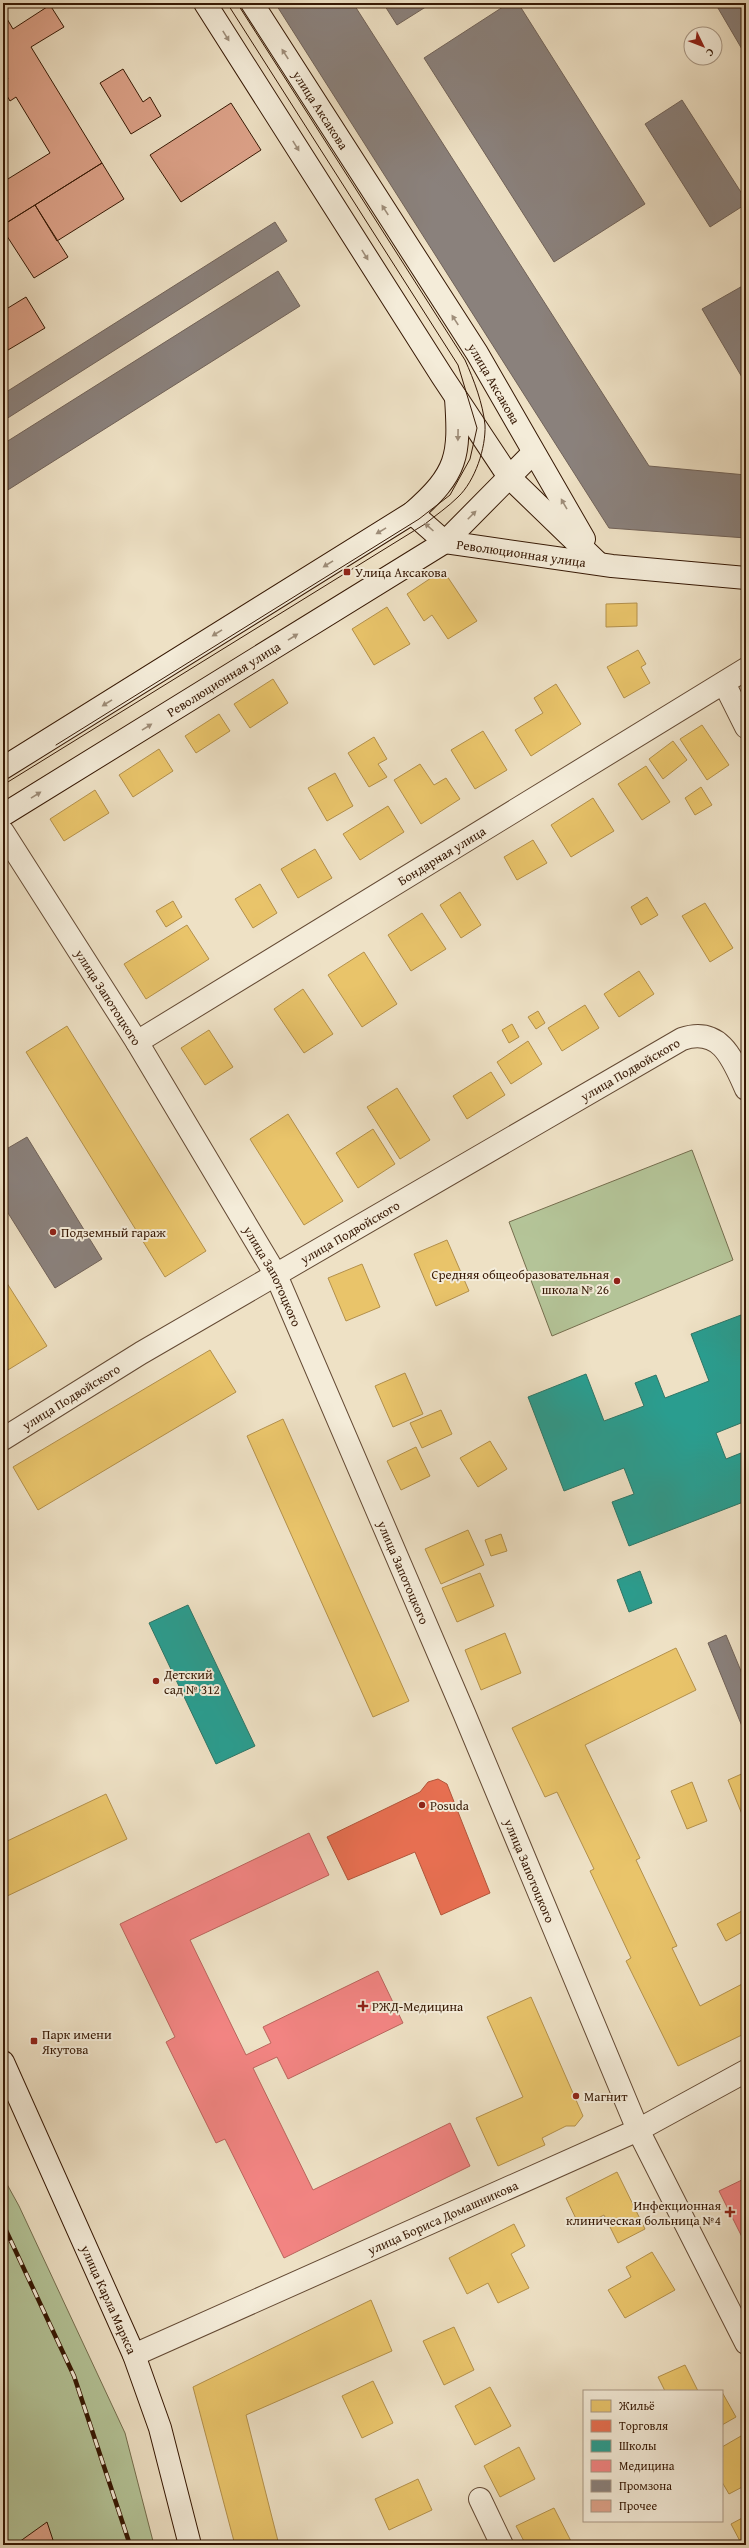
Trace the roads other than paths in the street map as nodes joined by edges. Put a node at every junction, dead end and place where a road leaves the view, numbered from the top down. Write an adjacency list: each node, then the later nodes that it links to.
1 (205, 3): 3 (street, one-way to 3)
2 (252, 3): 4 (street, улица Аксакова, one-way to 2)
3 (456, 396): 5 (street); 6 (street, one-way to 6)
4 (533, 453): 5 (street); 8 (street, улица Аксакова, one-way to 4)
5 (509, 477): 7 (street, one-way to 5); 8 (street)
6 (412, 513): 7 (street, Революционная улица, one-way to 6); 13 (street, one-way to 13)
7 (445, 542): 8 (street, Революционная улица); 14 (street, Революционная улица, one-way to 7)
8 (598, 562): 9 (street, Революционная улица)
9 (746, 578)
10 (746, 669): 11 (street, Бондарная улица)
11 (724, 683): 12 (street); 16 (street, Бондарная улица)
12 (746, 727)
13 (3, 768)
14 (3, 816)
15 (3, 832): 16 (street, улица Запотоцкого)
16 (137, 1042): 18 (street, улица Запотоцкого)
17 (746, 1089): 18 (street, улица Подвойского)
18 (276, 1275): 19 (street, улица Подвойского); 22 (street, улица Запотоцкого)
19 (3, 1439)
20 (3, 2062): 24 (street, улица Карла Маркса)
21 (746, 2070): 22 (street, улица Бориса Домашникова)
22 (638, 2130): 23 (street, улица Запотоцкого); 24 (street, улица Бориса Домашникова)
23 (746, 2343)
24 (134, 2355): 26 (street, улица Карла Маркса)
25 (480, 2499): 27 (street)
26 (190, 2545)
27 (502, 2545)

